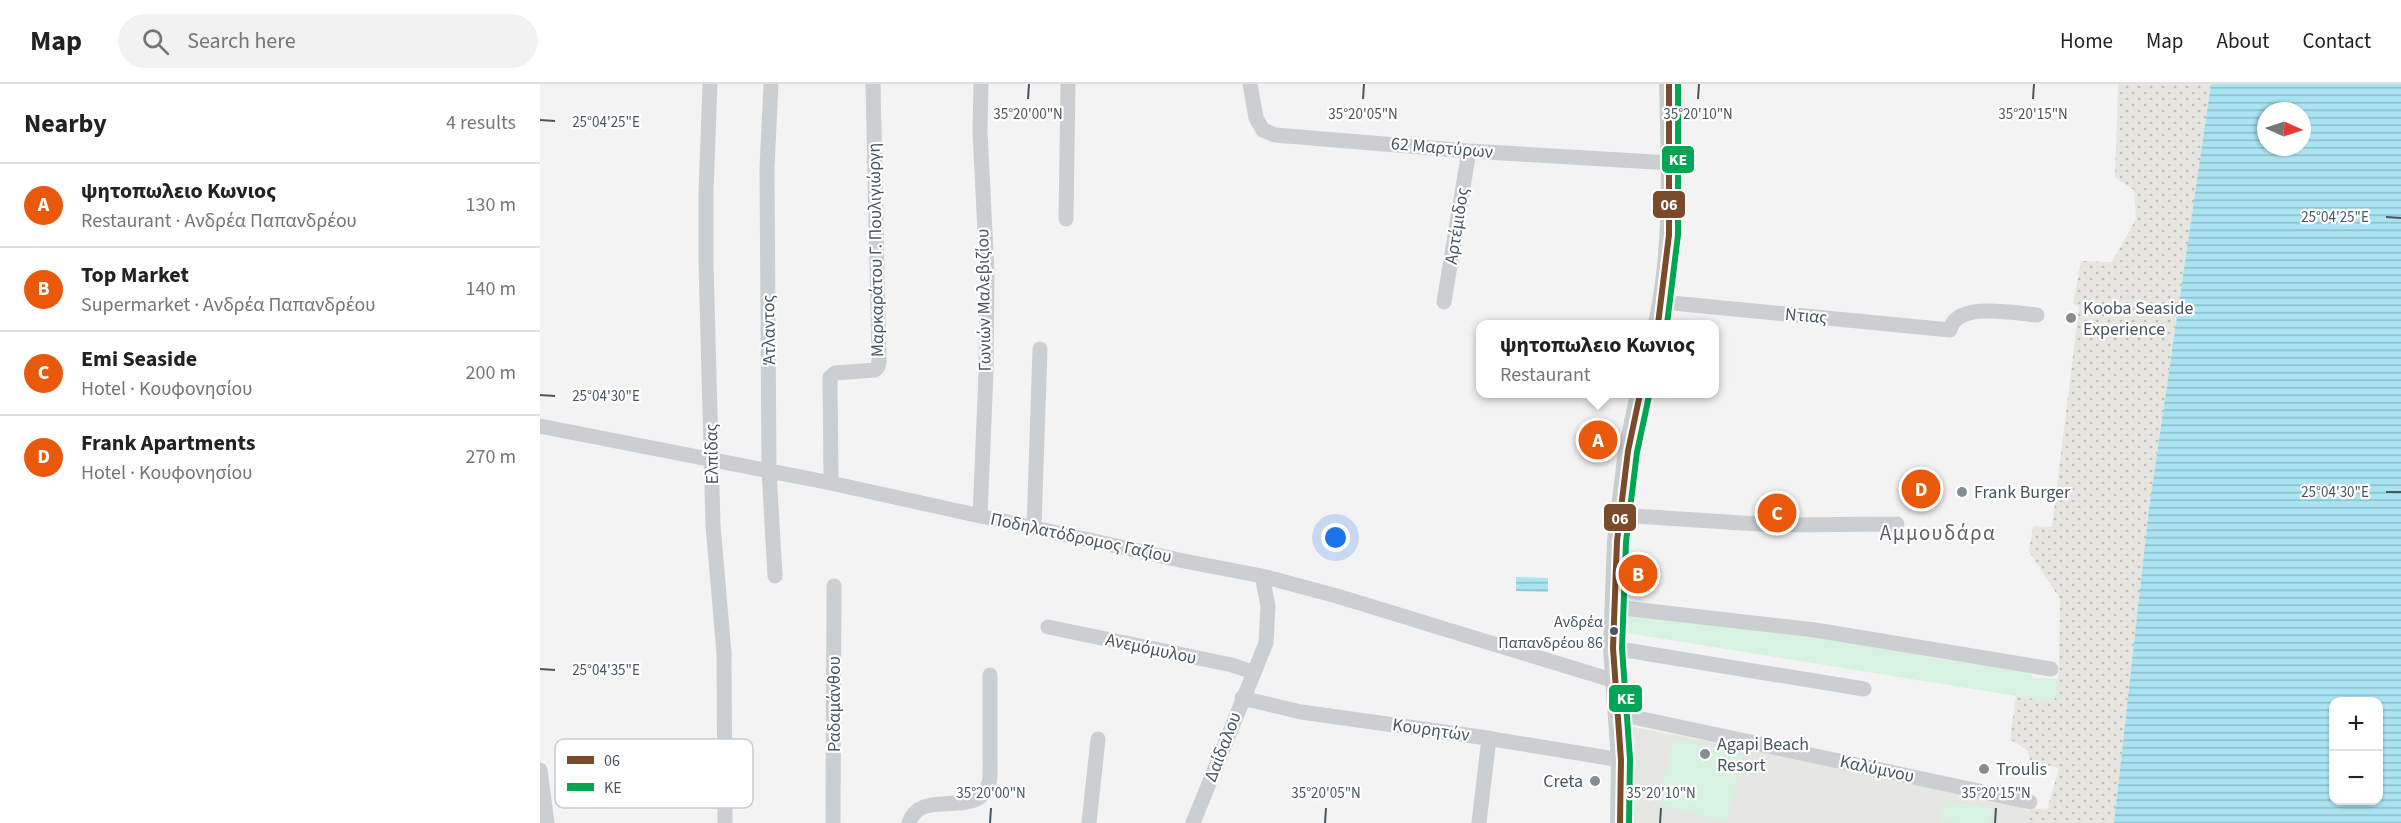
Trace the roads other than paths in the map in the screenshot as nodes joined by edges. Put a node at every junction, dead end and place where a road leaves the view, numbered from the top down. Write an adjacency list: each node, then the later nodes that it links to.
1 (710, 84): 18 (street, Ελπίδας)
2 (771, 84): 19 (street, Άτλαντος)
3 (873, 84): 20 (street, Μαρκαράτου Γ. Πουλιγιώργη)
4 (981, 84): 22 (street, Γωνιών Μαλεβιζίου)
5 (1068, 84): 10 (street)
6 (1250, 84): 8 (street, 62 Μαρτύρων)
7 (1669, 84): 9 (main road)
8 (1469, 151): 9 (street, 62 Μαρτύρων); 11 (street, Αρτέμιδος)
9 (1671, 163): 12 (main road)
10 (1066, 219)
11 (1444, 302)
12 (1662, 302): 13 (street, Ντιας); 14 (main road)
13 (2037, 315)
14 (1659, 320)
15 (1040, 349): 24 (street)
16 (1639, 398): 21 (main road)
17 (540, 426): 18 (street, Ποδηλατόδρομος Γαζίου)
18 (712, 458): 19 (street, Ποδηλατόδρομος Γαζίου); 39 (street, Ελπίδας)
19 (770, 470): 20 (street, Ποδηλατόδρομος Γαζίου); 25 (street, Άτλαντος)
20 (831, 483): 22 (street, Ποδηλατόδρομος Γαζίου)
21 (1619, 515): 23 (street); 28 (main road)
22 (980, 516): 24 (street, Ποδηλατόδρομος Γαζίου)
23 (1897, 524)
24 (1034, 527): 26 (street, Ποδηλατόδρομος Γαζίου)
25 (775, 576)
26 (1262, 576): 32 (street, Δαίδαλου); 34 (street, Ποδηλατόδρομος Γαζίου)
27 (834, 586): 47 (street, Ραδαμάνθου)
28 (1614, 608): 30 (main road); 31 (street)
29 (1048, 627): 32 (street, Ανεμόμυλου)
30 (1613, 648): 34 (main road); 35 (street)
31 (2050, 669)
32 (1253, 672): 36 (street, Δαίδαλου)
33 (990, 675): 48 (street)
34 (1615, 681): 37 (main road)
35 (1864, 689)
36 (1242, 698): 38 (street, Κουρητών); 50 (street, Δαίδαλου)
37 (1619, 714): 41 (main road); 43 (street, Καλύμνου)
38 (1489, 738): 41 (street, Κουρητών); 51 (street)
39 (725, 739)
40 (1098, 739): 49 (street)
41 (1621, 760): 52 (main road)
42 (540, 770): 45 (street)
43 (2030, 802)
44 (725, 808): 46 (street, Ελπίδας)
45 (548, 823)
46 (725, 823)
47 (833, 823)
48 (909, 823)
49 (1089, 823)
50 (1193, 823)
51 (1479, 823)
52 (1620, 823)

